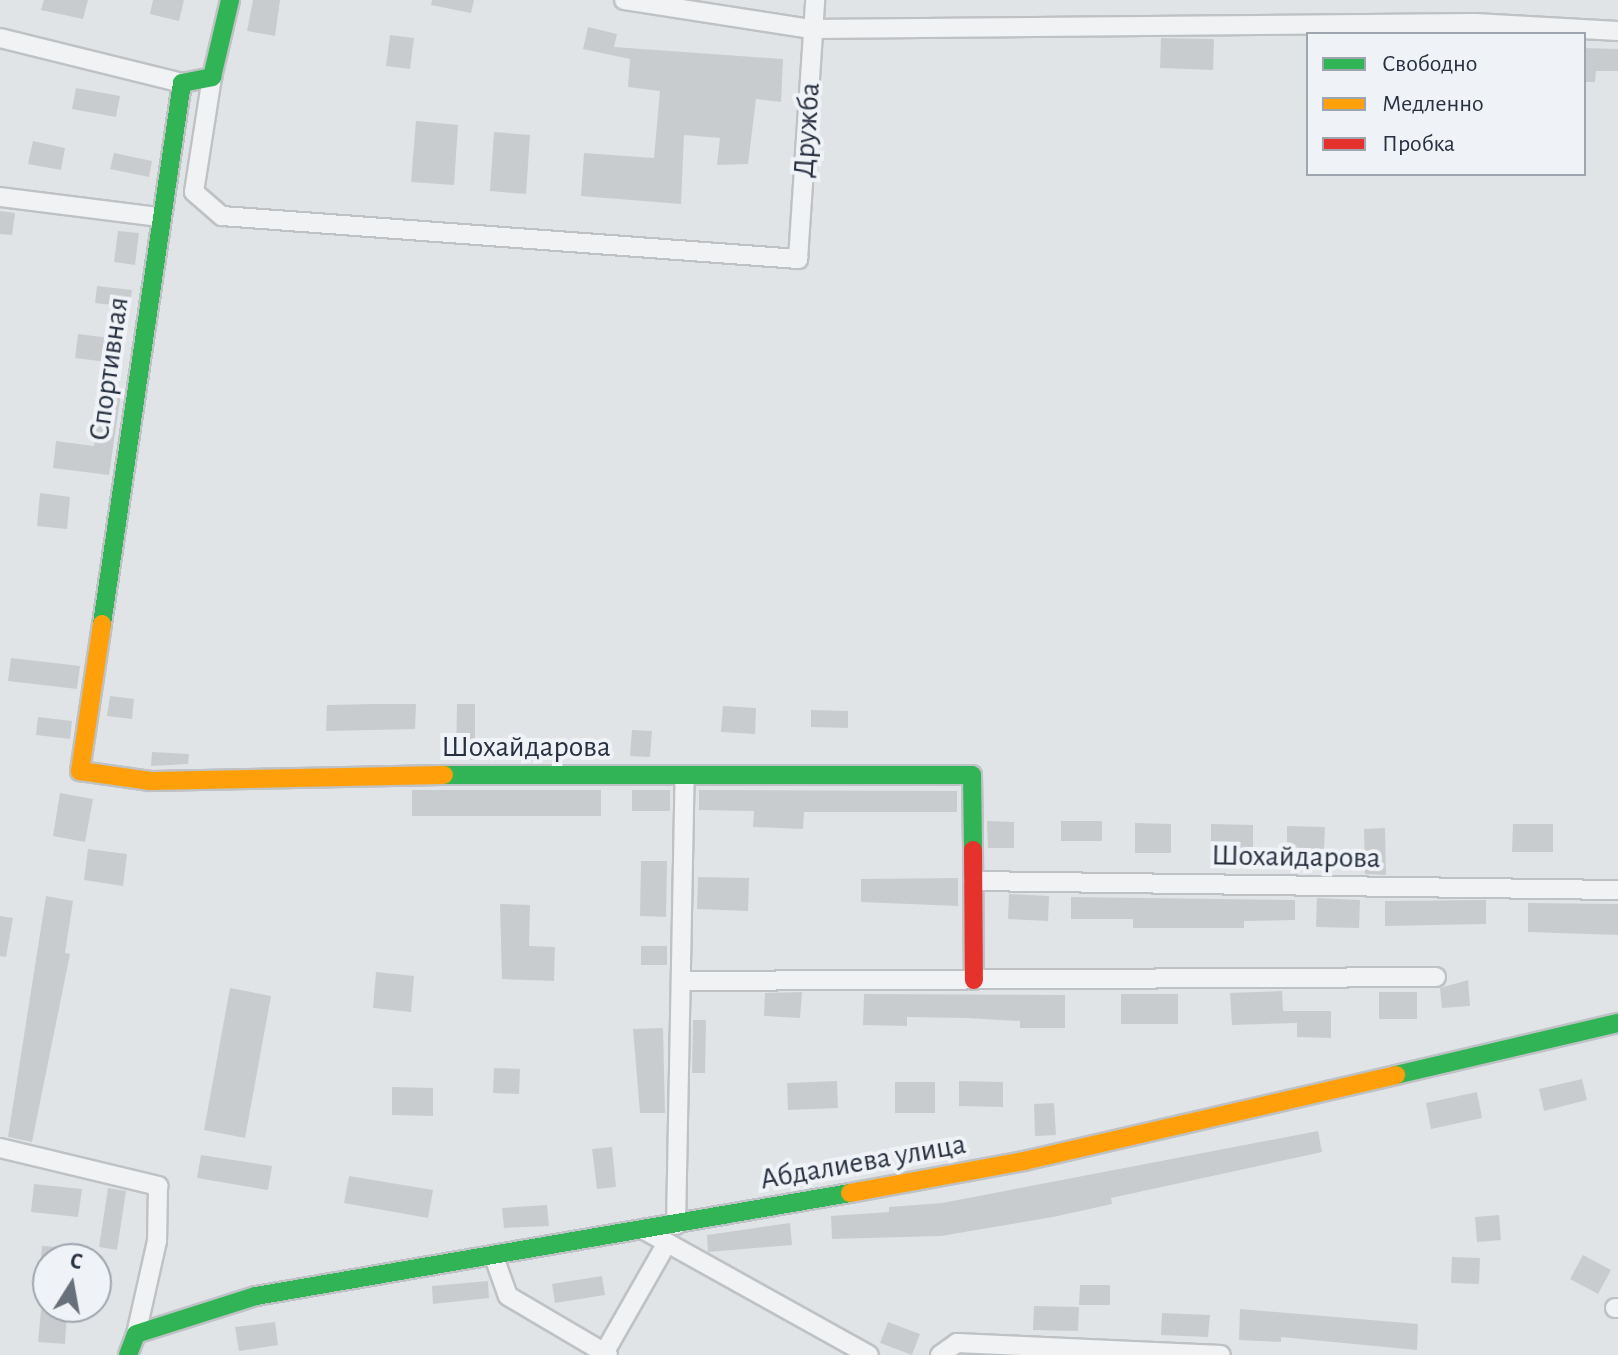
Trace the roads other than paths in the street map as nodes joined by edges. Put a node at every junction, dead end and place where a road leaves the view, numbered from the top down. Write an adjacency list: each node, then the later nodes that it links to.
1 (230, 0): 7 (street)
2 (624, 0): 4 (street)
3 (815, 0): 4 (street, Дружба)
4 (811, 29): 5 (street); 7 (street, Дружба)
5 (1618, 31)
6 (0, 38): 8 (street)
7 (212, 77): 8 (street)
8 (182, 83): 10 (street, Спортивная)
9 (0, 197): 10 (street)
10 (159, 217): 11 (street, Спортивная)
11 (80, 771): 12 (street, Шохайдарова)
12 (685, 775): 13 (street, Шохайдарова); 17 (street)
13 (973, 881): 14 (street, Шохайдарова); 16 (street)
14 (1618, 890)
15 (1436, 977): 16 (street)
16 (974, 980): 17 (street)
17 (681, 981): 20 (street)
18 (1618, 1023): 20 (street, Абдалиева улица)
19 (0, 1148): 24 (street)
20 (676, 1225): 21 (street, Абдалиева улица)
21 (646, 1231): 22 (street); 23 (street, Абдалиева улица)
22 (667, 1243): 25 (street); 27 (street)
23 (494, 1257): 24 (street, Абдалиева улица); 25 (street)
24 (136, 1334): 26 (street)
25 (605, 1354)
26 (128, 1355)
27 (869, 1355)
28 (940, 1355): 29 (street)
29 (1221, 1355)

